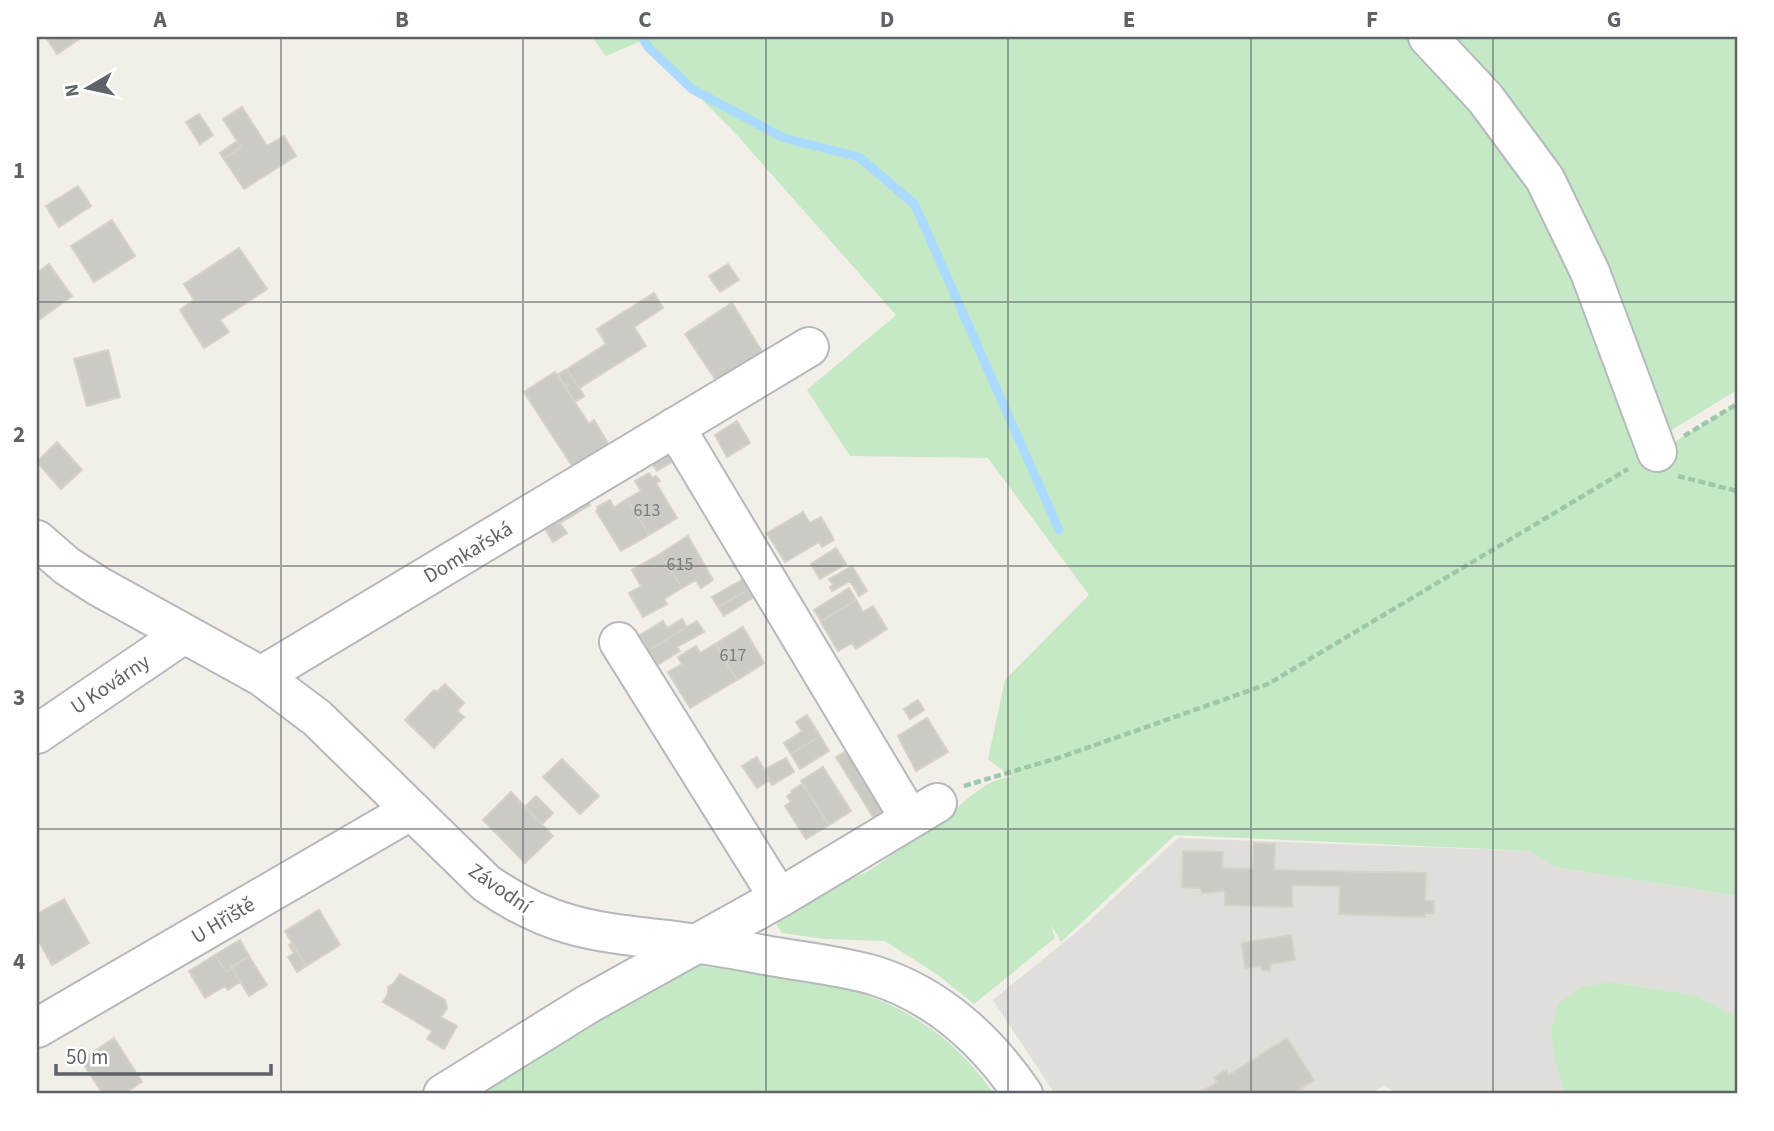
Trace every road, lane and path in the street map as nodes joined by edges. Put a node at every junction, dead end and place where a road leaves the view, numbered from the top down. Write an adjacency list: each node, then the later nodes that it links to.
1 (1428, 37): 5 (street)
2 (809, 347): 4 (street, Domkařská)
3 (1737, 404): 5 (path)
4 (675, 428): 10 (street, Domkařská); 13 (street)
5 (1657, 452): 6 (path); 13 (path)
6 (1737, 491)
7 (37, 540): 8 (street, Závodní)
8 (184, 634): 10 (street, Závodní); 11 (street, U Kovárny)
9 (620, 642): 14 (street)
10 (261, 676): 12 (street, Závodní)
11 (37, 734)
12 (410, 811): 15 (street, Závodní); 16 (street, U Hřiště)
13 (924, 811): 14 (street)
14 (779, 898): 15 (street)
15 (699, 944): 17 (street); 18 (street, Závodní)
16 (37, 1028)
17 (443, 1094)
18 (1023, 1094)

